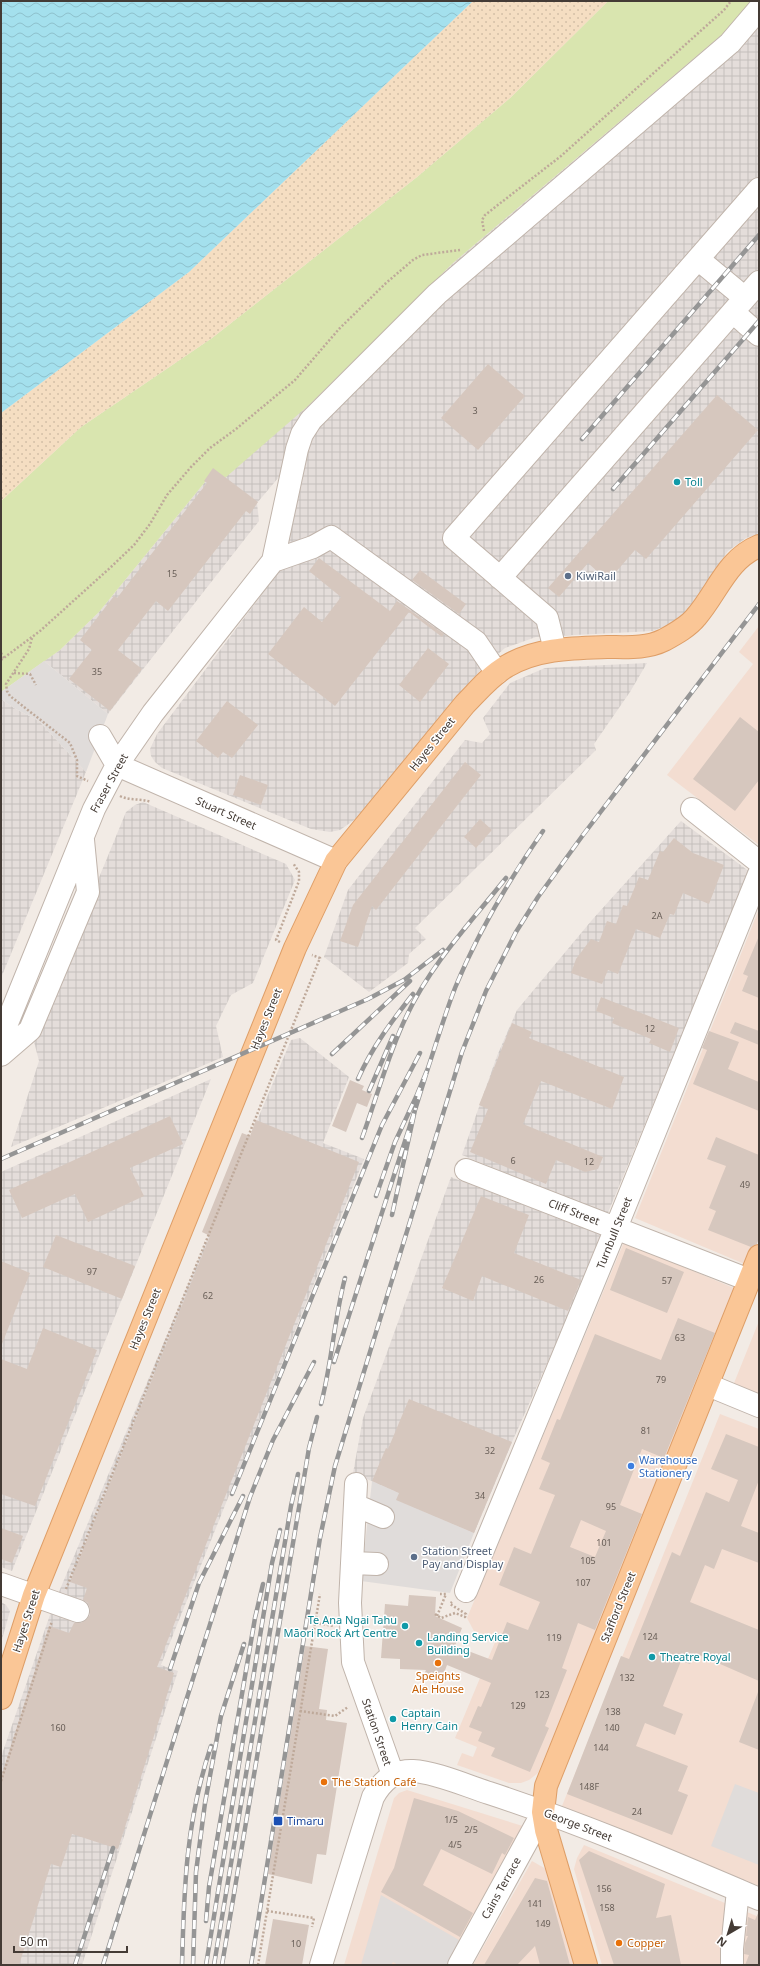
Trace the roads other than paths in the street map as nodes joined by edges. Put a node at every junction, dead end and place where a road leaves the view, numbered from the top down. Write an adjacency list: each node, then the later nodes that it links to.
1 (759, 9): 8 (street)
2 (759, 189): 3 (street)
3 (698, 259): 5 (street); 9 (street)
4 (759, 282): 5 (street)
5 (739, 305): 6 (street); 9 (street)
6 (759, 335)
7 (759, 546): 10 (main road, Hayes Street)
8 (273, 561): 11 (street); 13 (street, Fraser Street)
9 (500, 578): 10 (street)
10 (555, 650): 11 (main road, Hayes Street)
11 (497, 673): 16 (main road, Hayes Street)
12 (100, 736): 13 (street)
13 (117, 765): 15 (street, Fraser Street); 16 (street, Stuart Street)
14 (692, 809): 17 (street)
15 (82, 837): 19 (street, Fraser Street); 20 (street)
16 (336, 861): 34 (main road, Hayes Street)
17 (759, 862)
18 (759, 874): 22 (street, Turnbull Street)
19 (1, 1038)
20 (1, 1055)
21 (466, 1170): 22 (street, Cliff Street)
22 (616, 1228): 24 (street, Cliff Street); 33 (street, Turnbull Street)
23 (759, 1256): 24 (main road, Stafford Street)
24 (749, 1280): 25 (main road, Stafford Street)
25 (708, 1385): 26 (street); 38 (main road, Stafford Street)
26 (759, 1406)
27 (356, 1484): 28 (street, Station Street)
28 (355, 1505): 29 (street); 30 (street, Station Street)
29 (383, 1517)
30 (352, 1563): 31 (street); 37 (street, Station Street)
31 (377, 1564)
32 (1, 1584): 34 (street)
33 (466, 1591)
34 (34, 1595): 35 (street); 36 (main road, Hayes Street)
35 (78, 1611)
36 (1, 1698)
37 (392, 1775): 38 (street, George Street); 41 (street, Station Street)
38 (543, 1812): 39 (street, George Street); 42 (street, Cains Terrace); 43 (main road, Stafford Street)
39 (738, 1890): 40 (street, George Street); 44 (street)
40 (759, 1899)
41 (321, 1965)
42 (459, 1965)
43 (586, 1965)
44 (732, 1965)

